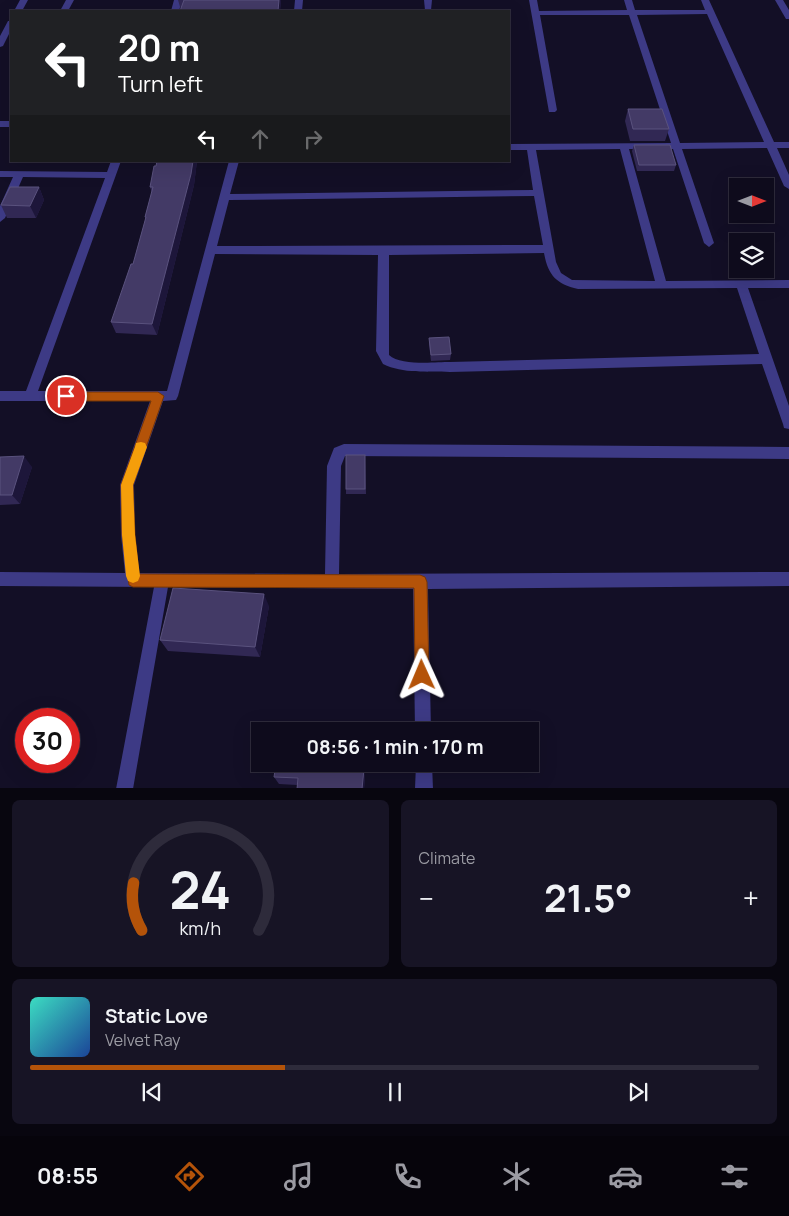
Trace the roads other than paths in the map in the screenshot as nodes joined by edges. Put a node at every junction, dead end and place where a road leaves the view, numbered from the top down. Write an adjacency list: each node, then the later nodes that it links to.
1 (533, 0): 6 (street)
2 (628, 0): 7 (street)
3 (705, 0): 5 (street)
4 (780, 0): 8 (street)
5 (710, 12): 7 (street); 13 (street)
6 (535, 13): 7 (street); 11 (street)
7 (633, 13): 17 (street)
8 (789, 17)
9 (10, 25): 10 (street)
10 (0, 44)
11 (552, 110)
12 (789, 145): 13 (street)
13 (771, 146): 17 (street); 23 (street)
14 (510, 147): 15 (street)
15 (531, 147): 16 (street); 24 (street)
16 (624, 147): 17 (street); 31 (street)
17 (679, 147): 27 (street)
18 (116, 162): 22 (street)
19 (234, 162): 25 (street)
20 (0, 174): 21 (street)
21 (19, 174): 22 (street); 26 (street)
22 (111, 175): 36 (street)
23 (789, 186)
24 (539, 193): 25 (street); 28 (street)
25 (225, 197): 29 (street)
26 (0, 218)
27 (709, 243)
28 (548, 249): 30 (street); 31 (street)
29 (211, 250): 30 (street); 37 (street)
30 (384, 251): 34 (street)
31 (661, 283): 32 (street)
32 (741, 284): 33 (street); 34 (street)
33 (789, 284)
34 (767, 359): 38 (street)
35 (0, 396): 36 (street)
36 (30, 396): 37 (street)
37 (158, 396): 42 (street)
38 (789, 424)
39 (789, 453): 44 (street)
40 (0, 579): 42 (street)
41 (789, 579): 45 (street)
42 (133, 581): 43 (street)
43 (162, 581): 44 (street); 48 (street)
44 (332, 581): 45 (street)
45 (420, 582): 46 (street)
46 (423, 722)
47 (424, 772): 49 (street)
48 (124, 788)
49 (424, 788)

